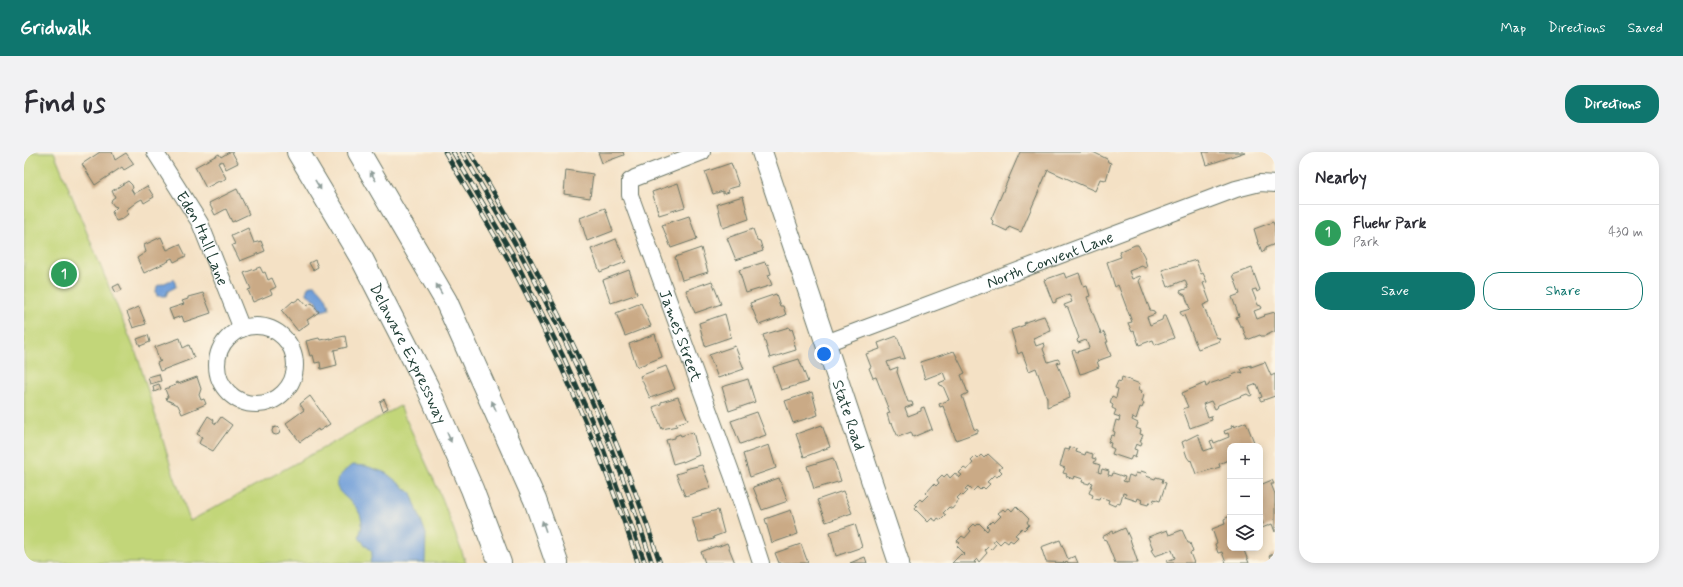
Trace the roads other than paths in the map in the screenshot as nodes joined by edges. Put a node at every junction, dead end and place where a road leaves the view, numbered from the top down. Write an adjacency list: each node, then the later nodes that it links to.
1 (155, 152): 7 (street, Eden Hall Lane)
2 (298, 152): 9 (highway, Delaware Expressway, one-way to 9)
3 (359, 152): 10 (highway, one-way to 3)
4 (702, 152): 11 (street, James Street)
5 (762, 152): 8 (main road, State Road)
6 (1275, 184): 8 (street, North Convent Lane)
7 (242, 329): 7 (street)
8 (826, 343): 12 (main road, State Road)
9 (500, 563)
10 (557, 563)
11 (761, 563)
12 (899, 563)

